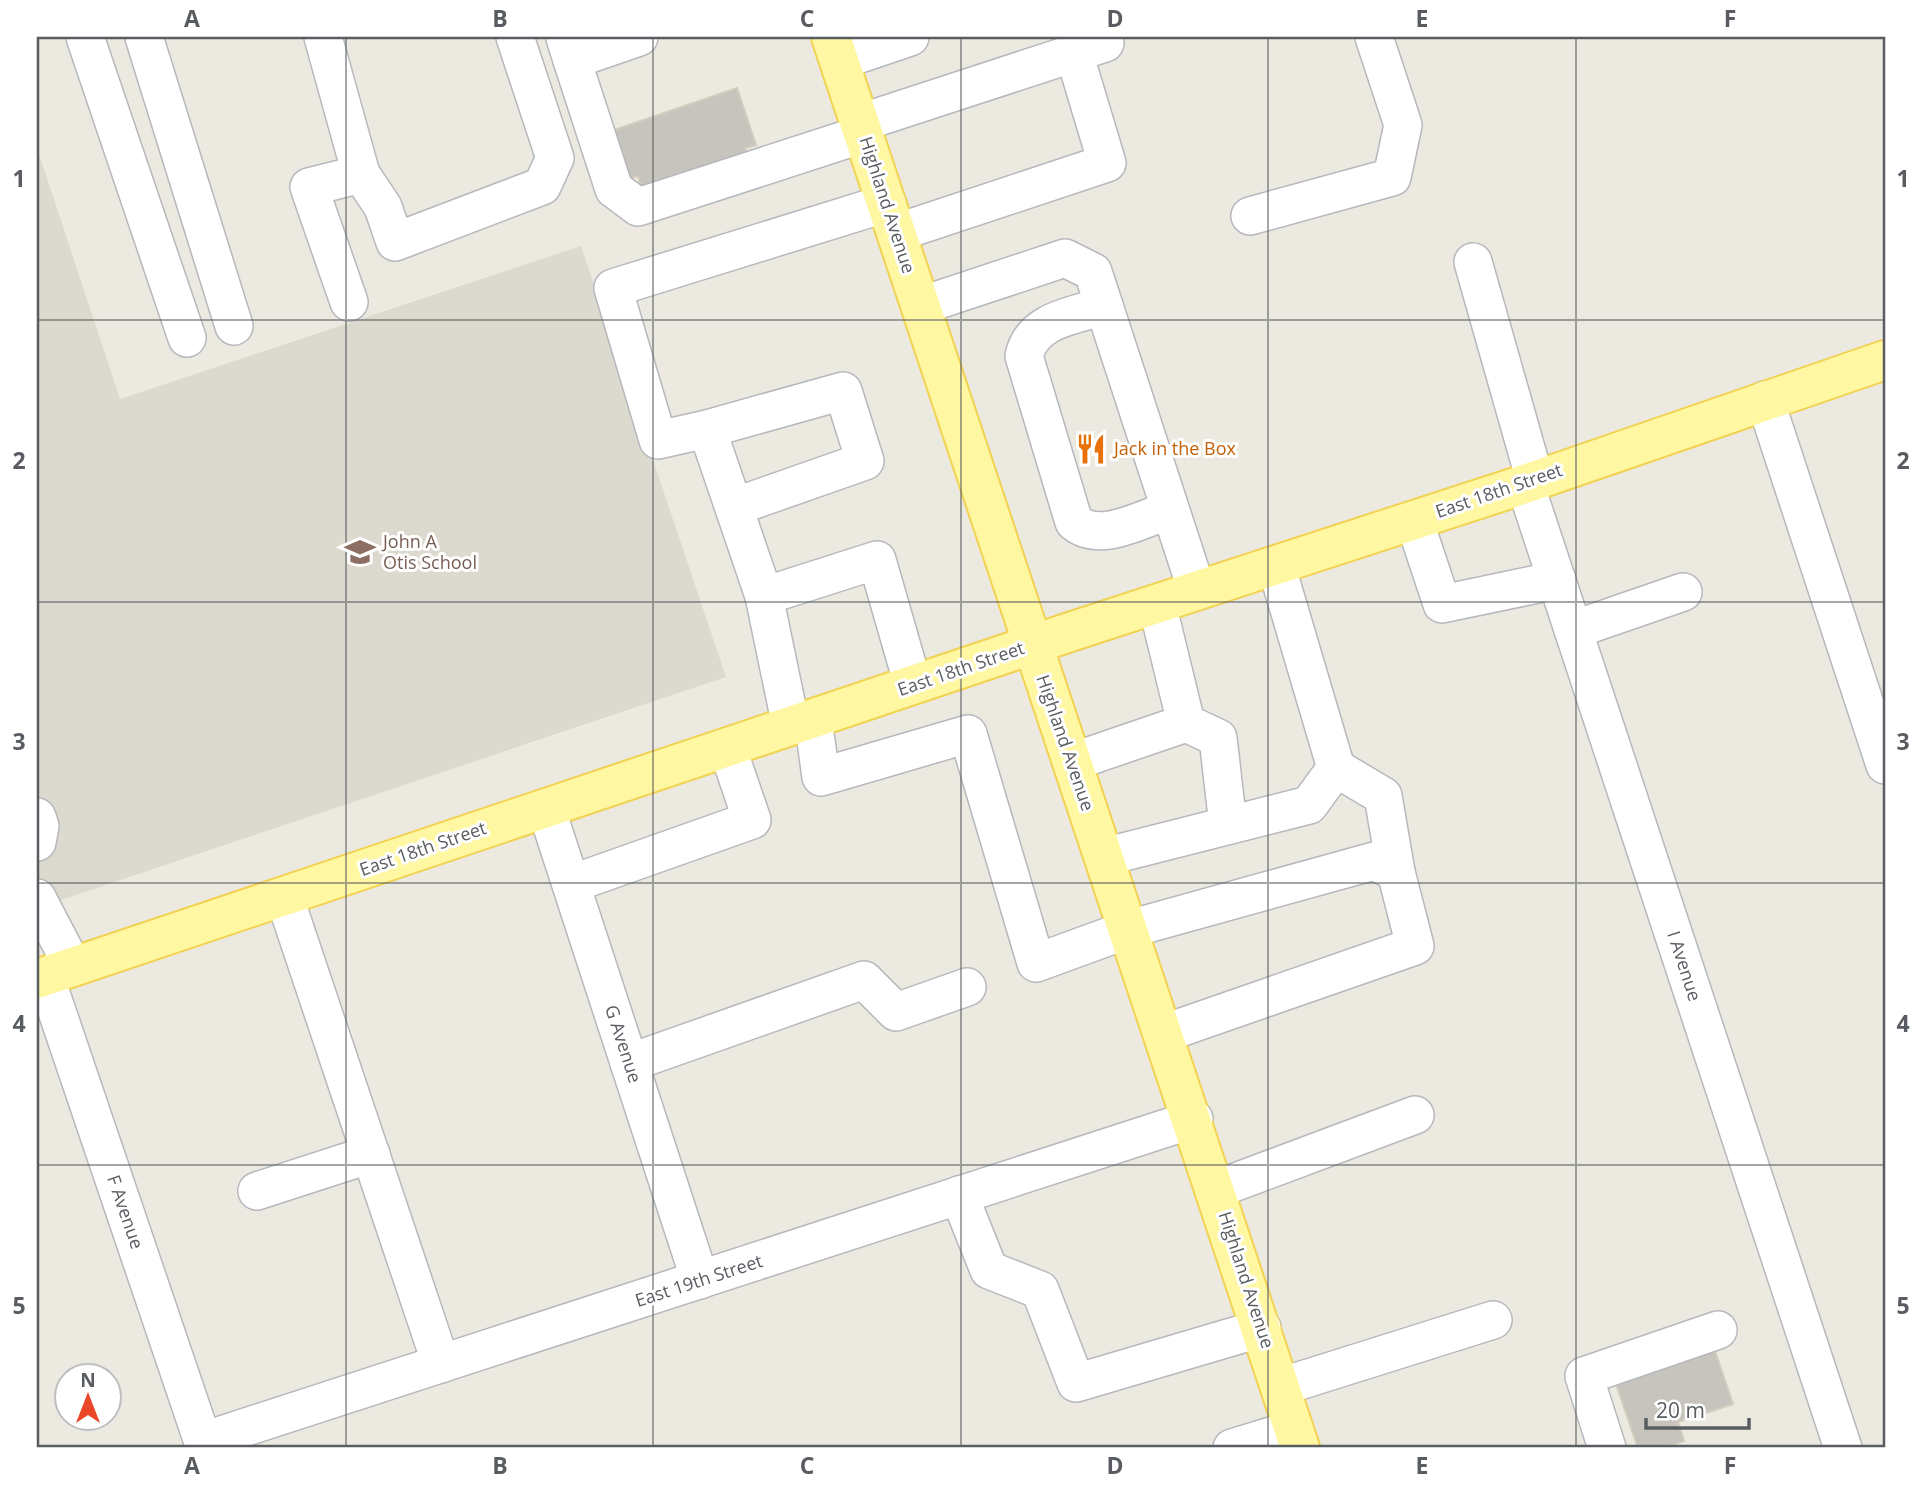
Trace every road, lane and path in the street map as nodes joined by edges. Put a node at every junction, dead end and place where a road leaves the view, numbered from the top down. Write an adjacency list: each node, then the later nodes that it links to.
1 (85, 37): 20 (street)
2 (144, 37): 19 (street)
3 (323, 37): 12 (street)
4 (515, 37): 12 (street)
5 (639, 37): 9 (street)
6 (910, 37): 10 (street)
7 (1374, 37): 13 (street)
8 (1089, 45): 11 (street); 14 (street)
9 (569, 48): 11 (street)
10 (835, 49): 11 (main road, Highland Avenue)
11 (862, 129): 14 (main road, Highland Avenue)
12 (361, 174): 16 (street)
13 (1250, 216)
14 (891, 218): 17 (main road, Highland Avenue); 23 (street)
15 (1473, 262): 24 (street, I Avenue)
16 (349, 302)
17 (920, 306): 18 (street); 35 (main road, Highland Avenue)
18 (1104, 306): 26 (street); 26 (street)
19 (234, 326)
20 (187, 338)
21 (1885, 360): 22 (main road, East 18th Street)
22 (1765, 400): 24 (main road, East 18th Street); 41 (street)
23 (707, 429): 25 (street); 25 (street)
24 (1530, 482): 27 (main road, East 18th Street); 29 (street, I Avenue)
25 (734, 508): 32 (street)
26 (1170, 510): 30 (street)
27 (1414, 520): 28 (main road, East 18th Street); 29 (street)
28 (1276, 565): 30 (main road, East 18th Street); 42 (street)
29 (1557, 580): 34 (street, I Avenue)
30 (1197, 591): 33 (main road, East 18th Street)
31 (1683, 593): 34 (street)
32 (765, 596): 36 (street); 37 (street)
33 (1157, 604): 35 (main road, East 18th Street); 38 (street)
34 (1573, 629): 73 (street, I Avenue)
35 (1032, 645): 36 (main road, East 18th Street); 40 (main road, Highland Avenue)
36 (913, 685): 37 (main road, East 18th Street)
37 (802, 722): 39 (main road, East 18th Street); 52 (street)
38 (1186, 723): 40 (street); 45 (street)
39 (727, 747): 43 (main road, East 18th Street); 49 (street)
40 (1072, 762): 47 (main road, Highland Avenue)
41 (1885, 765)
42 (1336, 768): 45 (street); 48 (street)
43 (546, 808): 49 (street, G Avenue); 50 (main road, East 18th Street)
44 (37, 817): 46 (street)
45 (1228, 825): 47 (street)
46 (37, 842)
47 (1104, 857): 52 (main road, Highland Avenue)
48 (1396, 872): 52 (street); 55 (street)
49 (570, 884): 56 (street, G Avenue)
50 (284, 896): 53 (main road, East 18th Street); 59 (street)
51 (37, 898): 53 (street, F Avenue)
52 (1129, 929): 55 (main road, Highland Avenue)
53 (51, 974): 70 (street, F Avenue)
54 (967, 987): 56 (street)
55 (1164, 1033): 58 (main road, Highland Avenue)
56 (629, 1063): 63 (street, G Avenue)
57 (1415, 1115): 60 (street)
58 (1194, 1119): 60 (main road, Highland Avenue); 62 (street, East 19th Street)
59 (371, 1154): 61 (street); 67 (street)
60 (1217, 1189): 65 (main road, Highland Avenue)
61 (257, 1191)
62 (960, 1195): 63 (street, East 19th Street); 65 (street)
63 (700, 1280): 67 (street, East 19th Street)
64 (1493, 1320): 68 (street)
65 (1262, 1328): 68 (main road, Highland Avenue)
66 (1718, 1330): 72 (street)
67 (441, 1364): 70 (street, East 19th Street)
68 (1280, 1387): 69 (main road, Highland Avenue)
69 (1297, 1439): 71 (street)
70 (204, 1445)
71 (1232, 1448)
72 (1607, 1448)
73 (1843, 1448)

